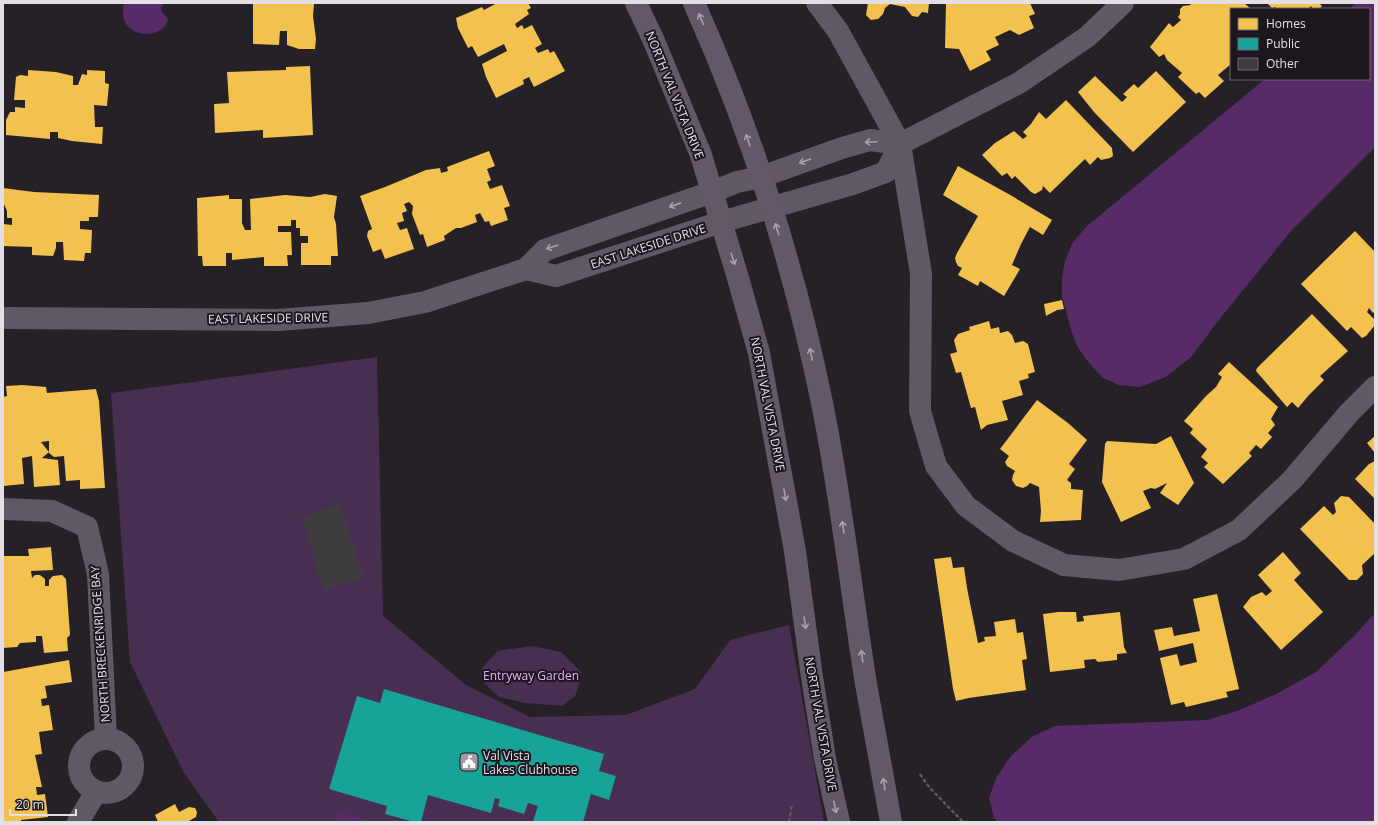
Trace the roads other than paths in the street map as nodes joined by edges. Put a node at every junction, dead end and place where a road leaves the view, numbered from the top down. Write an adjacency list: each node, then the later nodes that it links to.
1 (636, 3): 7 (main road, NORTH VAL VISTA DRIVE)
2 (694, 3): 6 (main road, one-way to 2)
3 (817, 3): 5 (street)
4 (1123, 3): 5 (street)
5 (900, 144): 6 (street, EAST LAKESIDE DRIVE, one-way to 6); 8 (street, EAST LAKESIDE DRIVE); 12 (street)
6 (761, 177): 7 (street, EAST LAKESIDE DRIVE); 8 (main road)
7 (712, 192): 9 (main road, NORTH VAL VISTA DRIVE); 10 (street, EAST LAKESIDE DRIVE, one-way to 10)
8 (771, 207): 9 (street, EAST LAKESIDE DRIVE); 18 (main road, one-way to 8)
9 (721, 222): 10 (street, EAST LAKESIDE DRIVE); 17 (main road, NORTH VAL VISTA DRIVE, one-way to 17)
10 (526, 269): 11 (street, EAST LAKESIDE DRIVE)
11 (3, 318)
12 (1375, 387)
13 (3, 509): 14 (street, NORTH BRECKENRIDGE BAY)
14 (106, 738): 15 (street, NORTH BRECKENRIDGE BAY); 15 (street, NORTH BRECKENRIDGE BAY)
15 (96, 792): 16 (street)
16 (78, 822)
17 (839, 822)
18 (891, 822)

